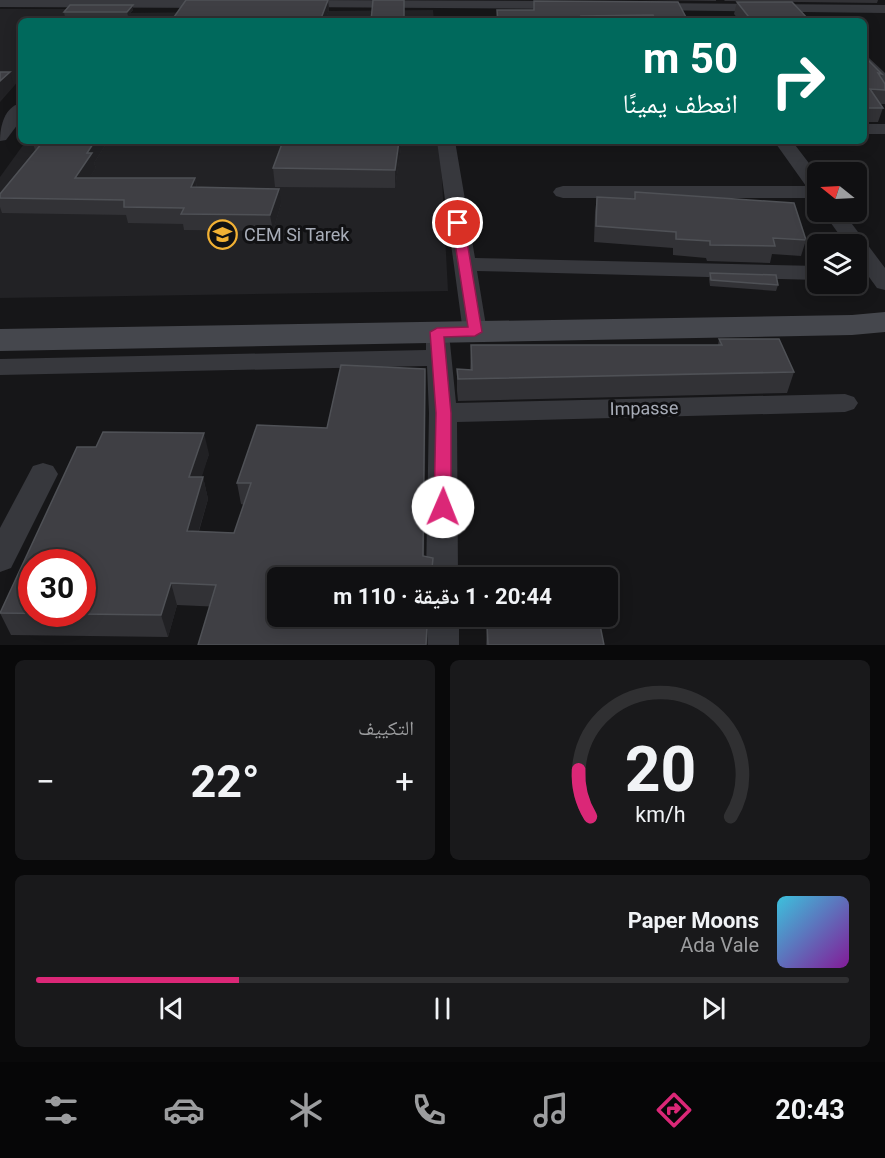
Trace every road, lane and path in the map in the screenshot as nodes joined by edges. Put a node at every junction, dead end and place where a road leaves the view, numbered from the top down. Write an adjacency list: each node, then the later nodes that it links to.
1 (101, 2): 2 (street); 5 (street); 14 (street)
2 (174, 2): 6 (street)
3 (414, 2): 7 (street); 8 (street)
4 (504, 2): 8 (street); 9 (street)
5 (0, 3)
6 (230, 4)
7 (287, 4)
8 (440, 4): 15 (street)
9 (575, 6)
10 (634, 6): 11 (street)
11 (693, 7): 12 (street); 16 (street)
12 (811, 8): 13 (street); 17 (street)
13 (885, 9)
14 (88, 18)
15 (441, 18)
16 (700, 18)
17 (821, 18)
18 (867, 64): 19 (street)
19 (885, 82)
20 (18, 112): 23 (street)
21 (867, 129): 22 (street)
22 (885, 129)
23 (0, 136)
24 (446, 144): 30 (street)
25 (785, 144): 26 (street)
26 (807, 175)
27 (807, 191): 28 (street)
28 (563, 192)
29 (840, 222): 32 (street)
30 (463, 264): 31 (street); 34 (street)
31 (807, 273)
32 (876, 276)
33 (885, 322): 34 (main road)
34 (475, 332): 36 (main road)
35 (0, 340): 36 (main road)
36 (439, 345): 37 (street); 39 (street)
37 (0, 367)
38 (845, 403): 39 (street, Impasse)
39 (443, 413): 42 (street)
40 (43, 474): 41 (street)
41 (0, 559)
42 (442, 567)
43 (442, 627): 44 (street)
44 (442, 645)

